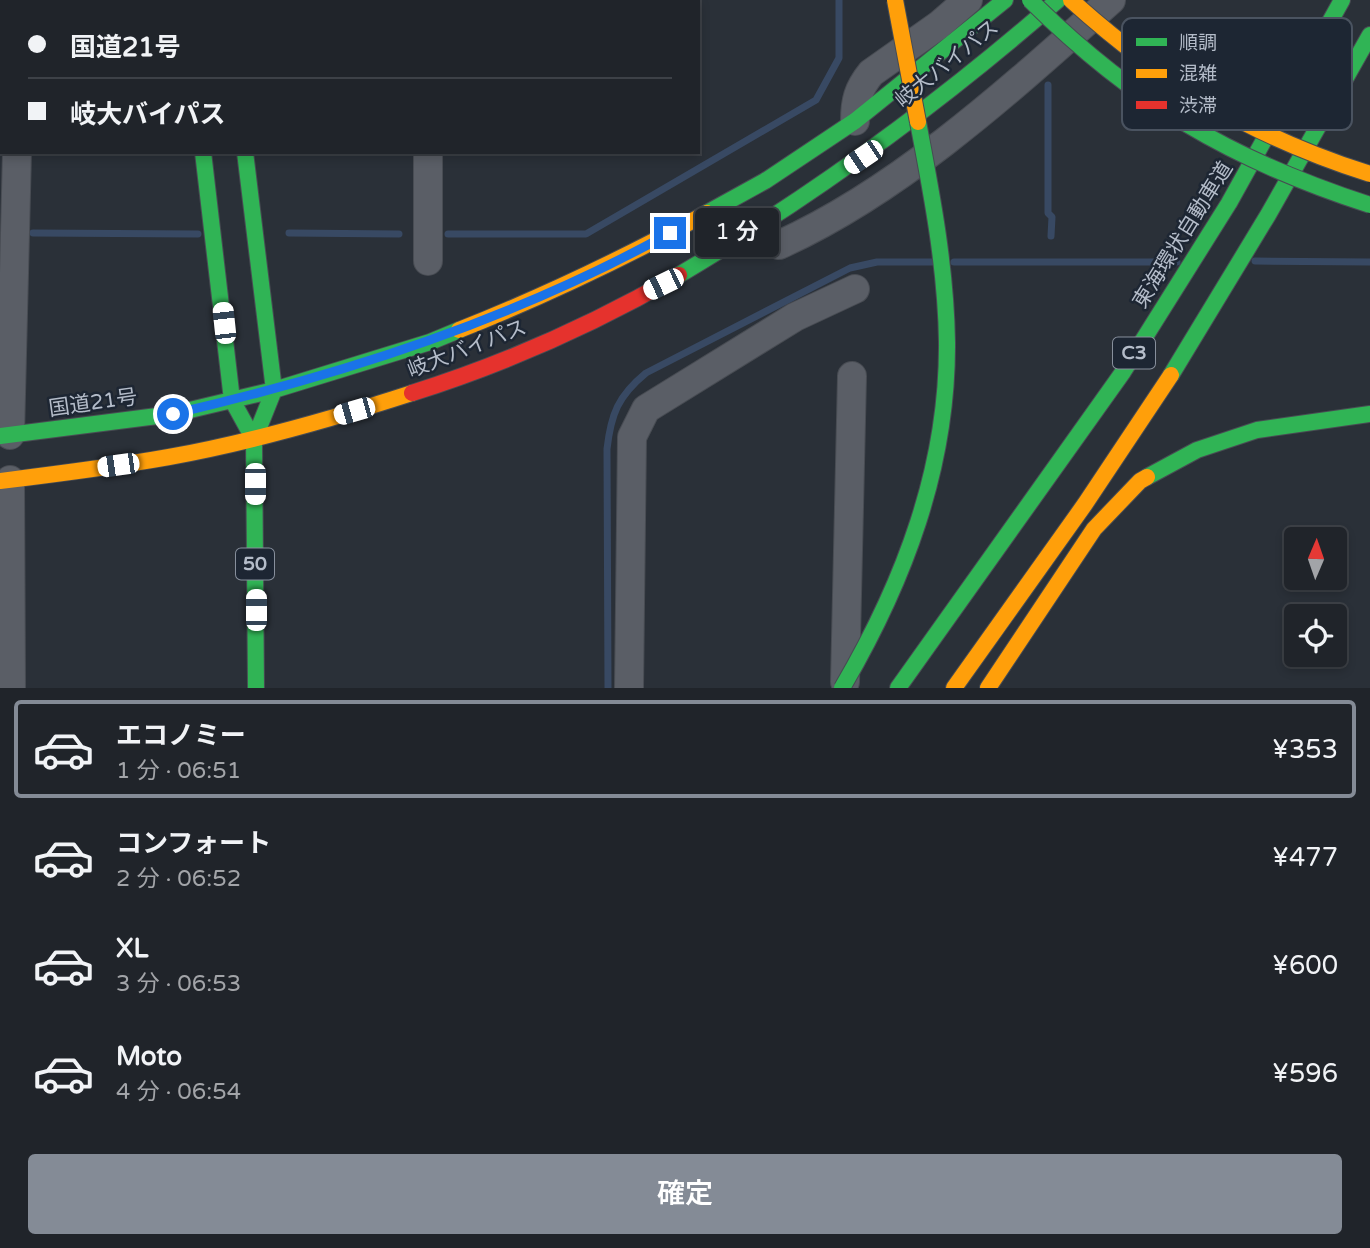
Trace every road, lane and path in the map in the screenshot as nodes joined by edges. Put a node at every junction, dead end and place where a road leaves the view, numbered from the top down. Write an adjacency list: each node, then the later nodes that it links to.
1 (895, 0): 43 (main road, bridge)
2 (968, 0): 14 (street)
3 (1005, 0): 14 (main road, 岐大バイパス)
4 (1030, 0): 13 (main road, bridge)
5 (1058, 0): 27 (main road, 岐大バイパス)
6 (1070, 0): 11 (main road, bridge)
7 (1111, 0): 27 (street)
8 (1342, 0): 9 (main road, 東海環状自動車道 / C3, bridge)
9 (1332, 18)
10 (1370, 35): 12 (main road, C3, bridge)
11 (1122, 46)
12 (1352, 67)
13 (1122, 82)
14 (855, 121): 33 (main road, 岐大バイパス)
15 (1195, 130): 26 (main road, bridge)
16 (1255, 130): 24 (main road, bridge)
17 (1270, 130): 44 (main road, 東海環状自動車道 / C3, bridge)
18 (1316, 130): 39 (main road, C3, bridge)
19 (1329, 148): 25 (main road, bridge)
20 (16, 154): 28 (street)
21 (204, 154): 34 (main road)
22 (246, 154): 33 (main road)
23 (428, 154): 29 (street)
24 (1370, 174)
25 (1302, 194)
26 (1370, 205)
27 (744, 235): 37 (main road, 岐大バイパス)
28 (8, 240): 36 (street)
29 (428, 261)
30 (855, 289): 42 (street)
31 (1217, 331): 39 (main road)
32 (852, 376): 43 (street)
33 (274, 390): 34 (main road, 国道21号); 37 (main road)
34 (232, 400): 36 (main road, 国道21号); 37 (main road)
35 (1370, 414): 46 (main road)
36 (5, 436)
37 (254, 440): 38 (main road); 41 (main road, 50)
38 (5, 480): 40 (street)
39 (1048, 560): 45 (main road, C3)
40 (10, 688)
41 (256, 688)
42 (629, 688)
43 (843, 688)
44 (898, 688)
45 (954, 688)
46 (988, 688)

